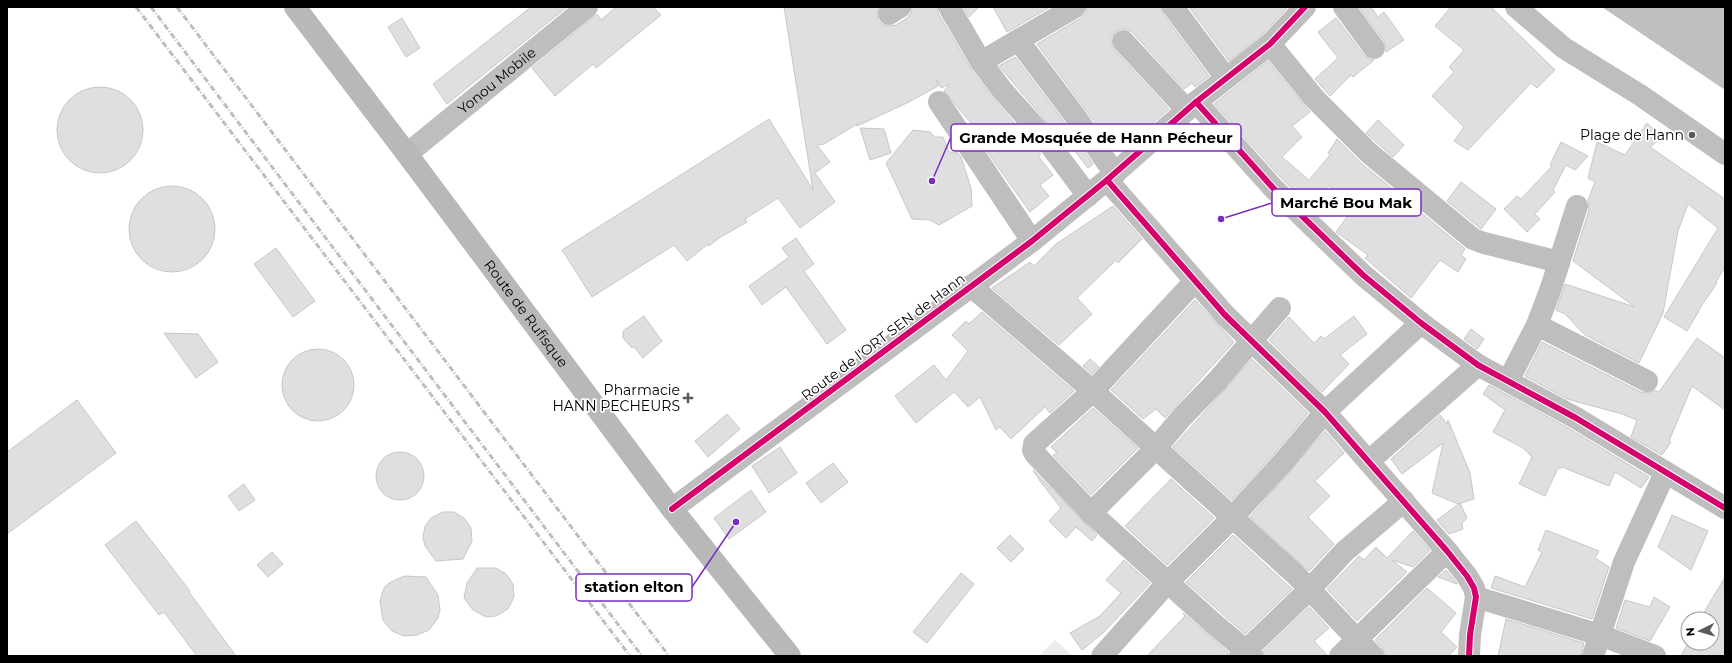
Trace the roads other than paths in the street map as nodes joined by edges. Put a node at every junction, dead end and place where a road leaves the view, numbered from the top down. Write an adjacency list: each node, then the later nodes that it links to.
1 (296, 7): 17 (main road, Route de Rufisque)
2 (587, 7): 17 (street, Yonou Mobile)
3 (949, 7): 13 (street)
4 (1075, 7): 9 (street)
5 (1173, 7): 14 (street)
6 (1305, 7): 11 (street, Route de l'ORT SEN de Hann)
7 (1344, 7): 12 (street)
8 (1516, 7): 18 (street)
9 (1018, 40): 13 (street); 19 (street)
10 (1123, 41): 16 (street)
11 (1270, 44): 14 (street, Route de l'ORT SEN de Hann); 23 (street)
12 (1374, 48)
13 (981, 62): 20 (street)
14 (1226, 78): 16 (street, Route de l'ORT SEN de Hann)
15 (939, 102): 22 (street)
16 (1191, 106): 19 (street, Route de l'ORT SEN de Hann); 27 (street)
17 (407, 154): 40 (main road, Route de Rufisque)
18 (1725, 154)
19 (1111, 177): 20 (street, Route de l'ORT SEN de Hann); 24 (street)
20 (1088, 196): 22 (street, Route de l'ORT SEN de Hann)
21 (1577, 206): 23 (street)
22 (1032, 241): 25 (street, Route de l'ORT SEN de Hann)
23 (1559, 262): 28 (street)
24 (1195, 281): 29 (street); 33 (street)
25 (971, 286): 33 (street); 40 (street, Route de l'ORT SEN de Hann)
26 (1280, 308): 29 (street)
27 (1421, 323): 30 (street); 34 (street)
28 (1537, 325): 31 (street); 32 (street)
29 (1251, 340): 34 (street); 35 (street)
30 (1478, 365): 31 (street); 36 (street)
31 (1508, 381): 37 (street)
32 (1647, 381)
33 (1093, 391): 35 (street); 41 (street)
34 (1325, 412): 36 (street); 42 (street)
35 (1155, 449): 41 (street); 42 (street)
36 (1368, 461): 38 (street)
37 (1665, 473): 39 (street); 47 (street)
38 (1404, 501): 43 (street); 45 (street)
39 (1725, 508)
40 (672, 509): 50 (main road, Route de Rufisque)
41 (1091, 514): 44 (street)
42 (1232, 518): 44 (street); 45 (street)
43 (1447, 551): 46 (street); 48 (street)
44 (1168, 582): 49 (street); 51 (street)
45 (1310, 589): 48 (street); 49 (street)
46 (1476, 597): 47 (street); 54 (street)
47 (1600, 635): 55 (street); 56 (street)
48 (1357, 640): 52 (street); 53 (street)
49 (1246, 654)
50 (790, 656)
51 (1102, 656)
52 (1340, 656)
53 (1373, 656)
54 (1469, 656)
55 (1593, 656)
56 (1655, 656)

